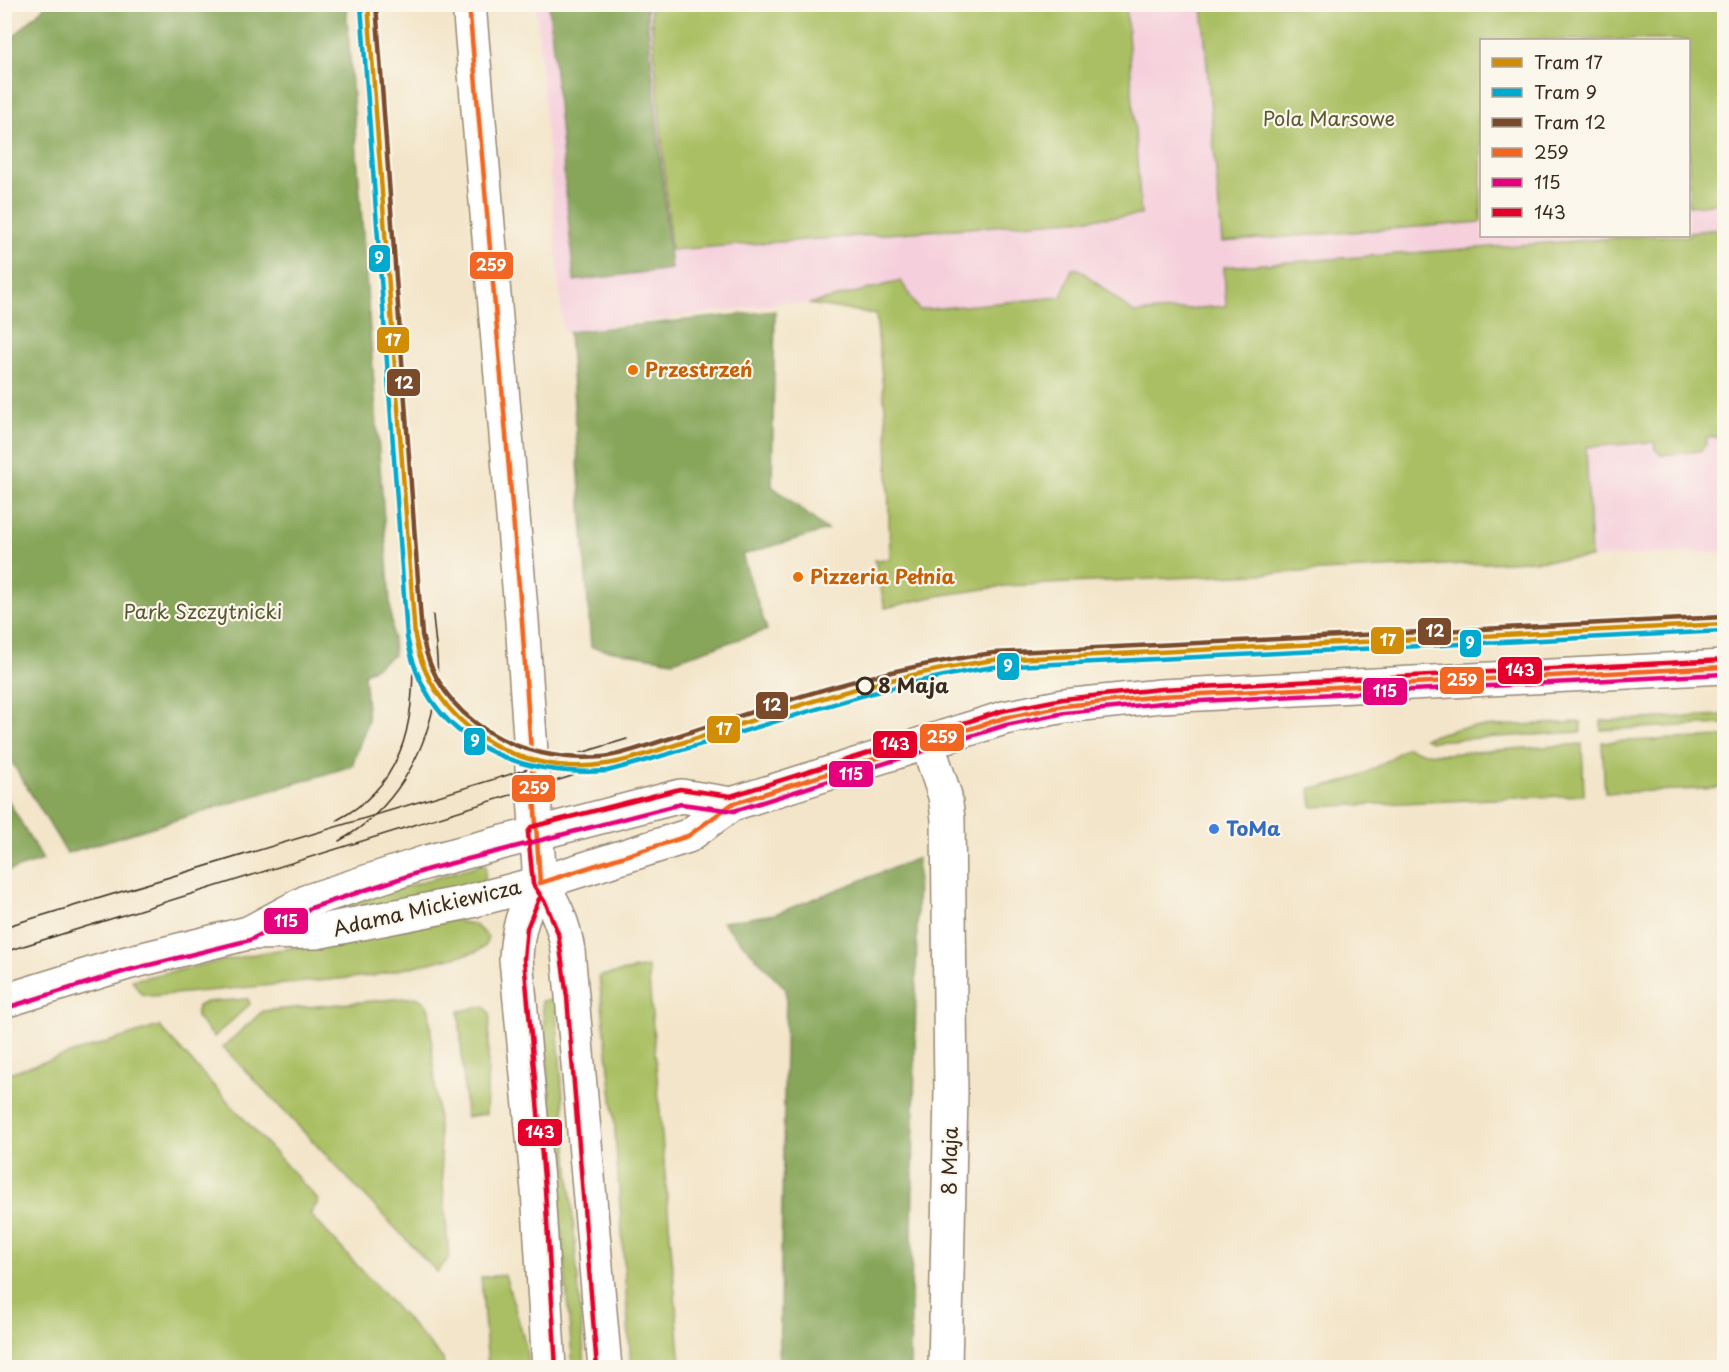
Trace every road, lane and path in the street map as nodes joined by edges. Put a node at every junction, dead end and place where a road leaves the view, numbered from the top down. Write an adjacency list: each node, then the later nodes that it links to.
1 (469, 4): 5 (main road)
2 (1725, 667): 3 (main road, Adama Mickiewicza)
3 (927, 742): 4 (main road, Adama Mickiewicza); 11 (main road, 8 Maja)
4 (732, 804): 5 (main road, Adama Mickiewicza); 6 (main road, Adama Mickiewicza)
5 (535, 833): 6 (main road); 7 (main road, Adama Mickiewicza)
6 (540, 882): 7 (main road, Adama Mickiewicza); 9 (main road); 10 (main road)
7 (248, 933): 8 (main road, Adama Mickiewicza)
8 (4, 1001)
9 (549, 1368)
10 (605, 1368)
11 (945, 1368)

